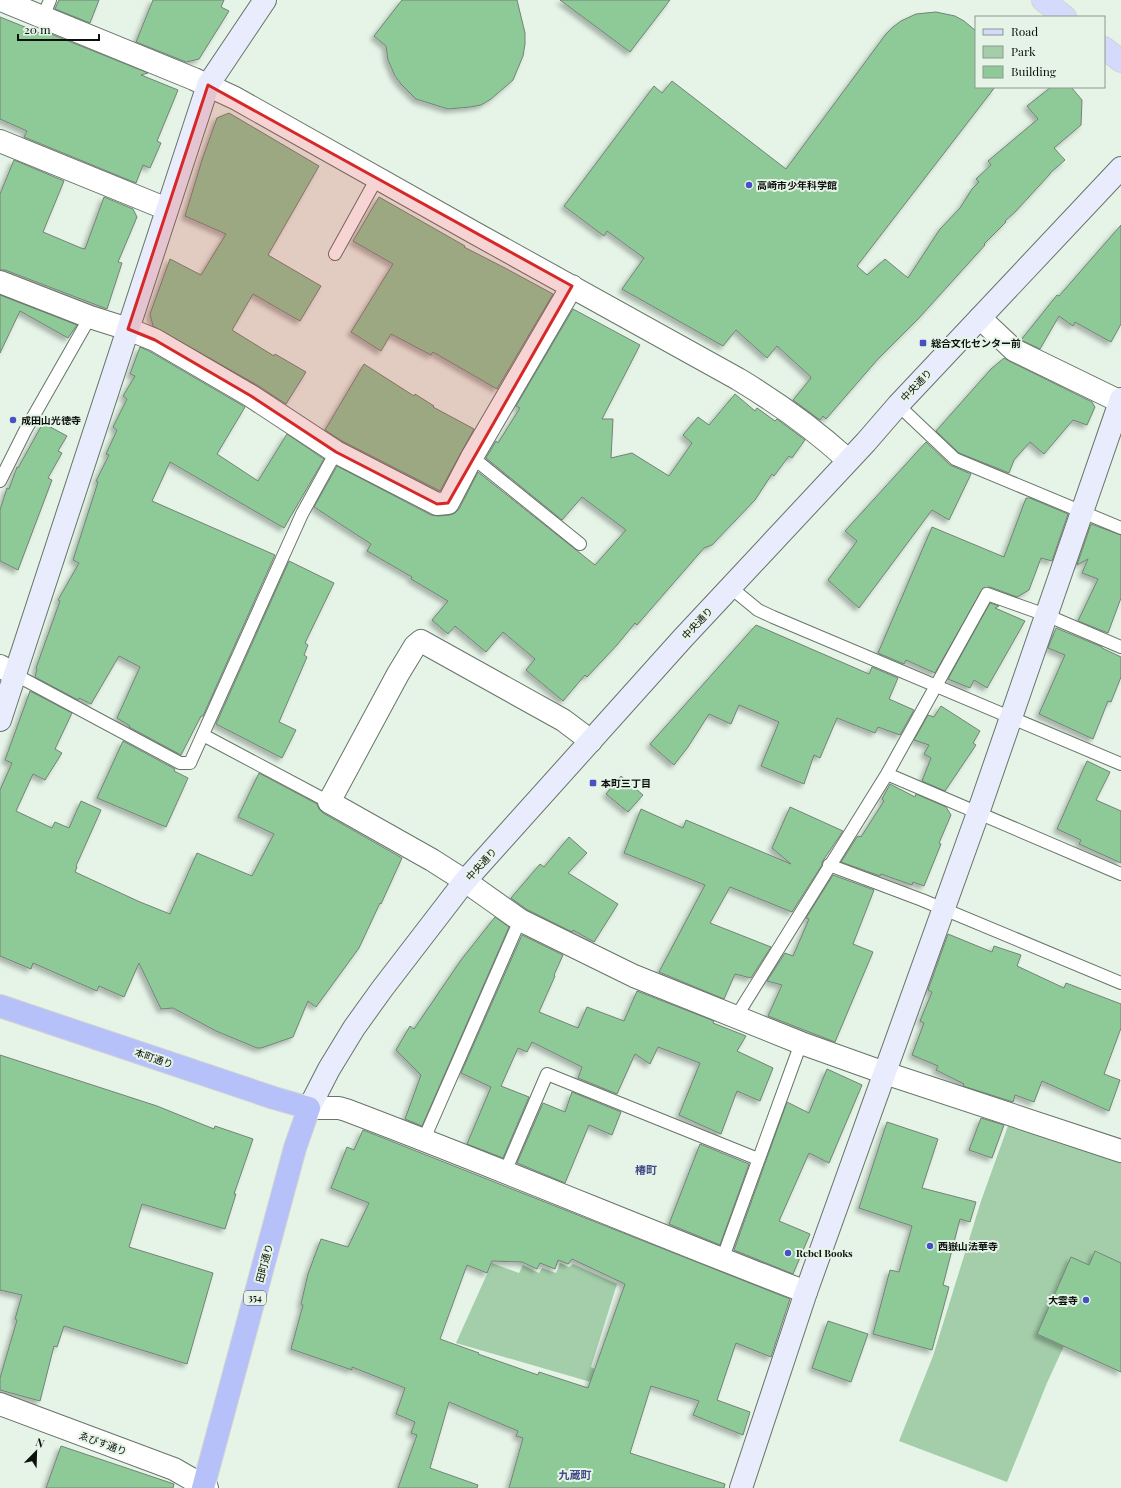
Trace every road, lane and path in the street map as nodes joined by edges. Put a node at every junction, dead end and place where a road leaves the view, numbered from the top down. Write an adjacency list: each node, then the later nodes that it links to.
1 (1, 0): 4 (street)
2 (265, 0): 8 (street)
3 (1043, 0): 5 (main road)
4 (46, 9): 8 (street)
5 (1064, 16)
6 (1105, 49): 7 (main road)
7 (1121, 61)
8 (208, 85): 11 (street); 12 (street)
9 (0, 141): 12 (street)
10 (1121, 168): 17 (street, 中央通り)
11 (377, 178): 13 (lane); 15 (street)
12 (166, 209): 18 (street)
13 (335, 254)
14 (0, 282): 16 (street)
15 (572, 286): 22 (street); 23 (street)
16 (90, 317): 18 (street); 24 (lane)
17 (980, 318): 19 (street); 20 (street, 中央通り)
18 (128, 329): 21 (street); 31 (street)
19 (1121, 401): 25 (street)
20 (898, 405): 23 (street, 中央通り); 25 (lane)
21 (336, 452): 22 (street); 35 (lane)
22 (472, 457): 27 (lane)
23 (848, 460): 28 (street, 中央通り)
24 (0, 481)
25 (1082, 511): 26 (lane); 29 (street)
26 (1121, 528)
27 (580, 544)
28 (730, 587): 32 (lane); 36 (street, 中央通り)
29 (1046, 615): 30 (lane); 32 (lane); 33 (street)
30 (1121, 647)
31 (7, 670): 34 (street); 35 (lane)
32 (936, 686): 33 (lane); 38 (lane)
33 (1010, 717): 37 (lane); 40 (street)
34 (0, 720)
35 (203, 735): 39 (lane)
36 (591, 741): 39 (street); 43 (street, 中央通り)
37 (1121, 764)
38 (887, 774): 40 (lane); 41 (lane)
39 (330, 802): 43 (street)
40 (978, 813): 42 (lane); 44 (street)
41 (829, 865): 44 (lane); 48 (lane)
42 (1121, 874)
43 (465, 881): 45 (street); 51 (street, 中央通り)
44 (943, 909): 46 (lane); 50 (street)
45 (520, 920): 48 (street); 52 (lane)
46 (1121, 983)
47 (0, 1006): 51 (highway, 本町通り)
48 (736, 1017): 49 (street)
49 (800, 1043): 50 (street); 54 (lane)
50 (884, 1073): 53 (street); 57 (street)
51 (309, 1108): 52 (street); 59 (highway, 田町通り / 354)
52 (424, 1139): 55 (street)
53 (1121, 1151)
54 (758, 1159): 55 (lane); 56 (lane)
55 (505, 1172): 56 (street)
56 (722, 1260): 57 (street)
57 (806, 1292): 60 (street)
58 (0, 1404): 59 (street, ゑびす通り)
59 (204, 1487)
60 (741, 1488)

